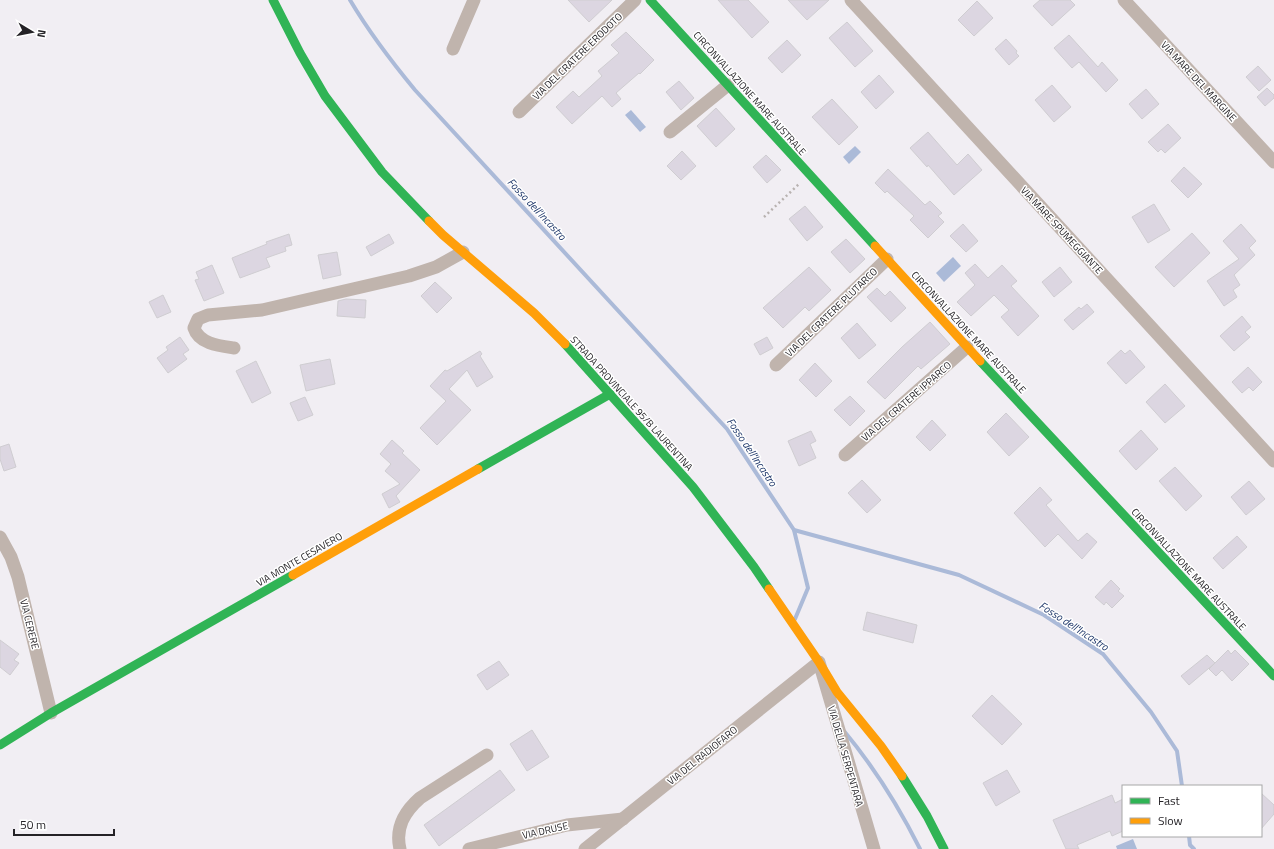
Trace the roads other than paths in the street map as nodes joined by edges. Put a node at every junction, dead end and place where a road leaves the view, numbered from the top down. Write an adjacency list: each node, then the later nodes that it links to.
1 (273, 0): 12 (street, STRADA PROVINCIALE 95/B LAURENTINA)
2 (474, 0): 7 (street)
3 (635, 0): 9 (street, VIA DEL CRATERE ERODOTO)
4 (650, 0): 8 (street, CIRCONVALLAZIONE MARE AUSTRALE)
5 (851, 0): 19 (street, VIA MARE SPUMEGGIANTE)
6 (1124, 0): 11 (street, VIA MARE DEL MARGINE)
7 (453, 49)
8 (728, 85): 10 (street); 13 (street, CIRCONVALLAZIONE MARE AUSTRALE)
9 (519, 112)
10 (670, 132)
11 (1274, 162)
12 (463, 252): 15 (street); 17 (street, STRADA PROVINCIALE 95/B LAURENTINA)
13 (887, 258): 14 (street, CIRCONVALLAZIONE MARE AUSTRALE); 16 (street, VIA DEL CRATERE PLUTARCO)
14 (967, 346): 18 (street, VIA DEL CRATERE IPPARCO); 22 (street, CIRCONVALLAZIONE MARE AUSTRALE)
15 (234, 348)
16 (776, 365)
17 (610, 394): 21 (street, STRADA PROVINCIALE 95/B LAURENTINA); 23 (street, VIA MONTE CESAVERO)
18 (844, 454)
19 (1274, 461)
20 (0, 537): 23 (street, VIA CERERE)
21 (819, 662): 26 (street, VIA DEL RADIOFARO); 30 (street, VIA DELLA SERPENTARA); 31 (street, STRADA PROVINCIALE 95/B LAURENTINA)
22 (1274, 676)
23 (51, 713): 24 (street, VIA MONTE CESAVERO)
24 (0, 745)
25 (487, 755): 27 (street)
26 (623, 819): 28 (street, VIA DRUSE); 29 (street, VIA DEL RADIOFARO)
27 (400, 849)
28 (469, 849)
29 (585, 849)
30 (874, 849)
31 (944, 849)

